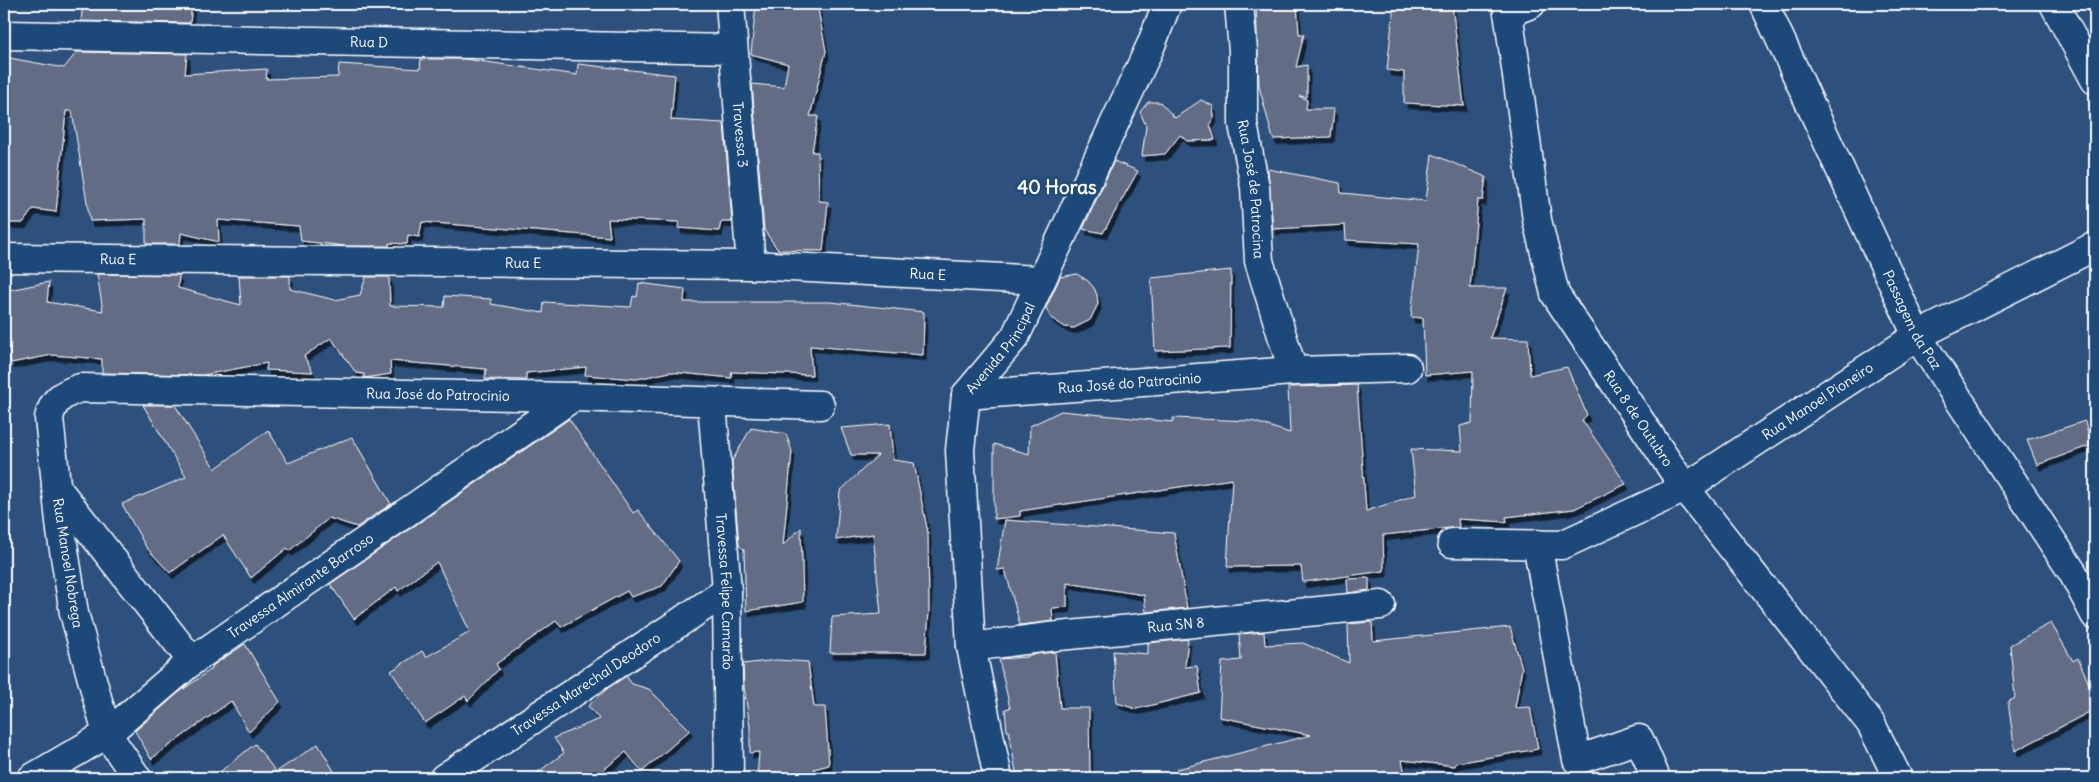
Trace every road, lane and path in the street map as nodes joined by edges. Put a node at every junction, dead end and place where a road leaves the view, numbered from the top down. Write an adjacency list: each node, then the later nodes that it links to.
1 (730, 4): 8 (street, Travessa 3)
2 (1168, 4): 13 (street, Avenida Principal)
3 (1239, 4): 16 (street, Rua José de Patrocina)
4 (1764, 4): 14 (street, Passagem da Paz)
5 (2054, 4): 9 (street)
6 (1516, 7): 23 (street, Rua 8 de Outubro)
7 (4, 35): 8 (street, Rua D)
8 (734, 49): 12 (street, Travessa 3)
9 (2095, 80)
10 (2095, 246): 14 (street, Rua Manoel Pioneiro)
11 (4, 258): 12 (street, Rua E)
12 (752, 265): 13 (street, Rua E)
13 (1041, 280): 17 (street, Avenida Principal)
14 (1916, 336): 23 (street, Rua Manoel Pioneiro); 28 (street, Passagem da Paz)
15 (1407, 368): 16 (street, Rua José do Patrocinio)
16 (1293, 371): 17 (street, Rua José do Patrocinio)
17 (966, 395): 29 (street, Avenida Principal)
18 (573, 397): 19 (street, Rua José do Patrocinio); 20 (street, Rua José do Patrocinio); 30 (street, Travessa Almirante Barroso)
19 (58, 398): 22 (street, Rua Manoel Nobrega)
20 (712, 403): 21 (street, Rua José do Patrocinio); 26 (street, Travessa Felipe Camarão)
21 (820, 405)
22 (56, 487): 30 (street); 31 (street, Rua Manoel Nobrega)
23 (1685, 488): 25 (street, Rua Manoel Pioneiro); 38 (street, Rua 8 de Outubro)
24 (1452, 543): 25 (street, Rua Manoel Pioneiro)
25 (1537, 544): 37 (street)
26 (727, 591): 34 (street, Travessa Marechal Deodoro); 35 (street, Travessa Felipe Camarão)
27 (1381, 605): 29 (street, Rua SN 8)
28 (2095, 615)
29 (971, 647): 36 (street, Avenida Principal)
30 (192, 660): 31 (street, Travessa Almirante Barroso)
31 (107, 734): 32 (street, Travessa Almirante Barroso); 33 (street, Rua Manoel Nobrega)
32 (32, 778)
33 (137, 778)
34 (444, 778)
35 (729, 778)
36 (998, 778)
37 (1656, 778)
38 (1898, 778)

